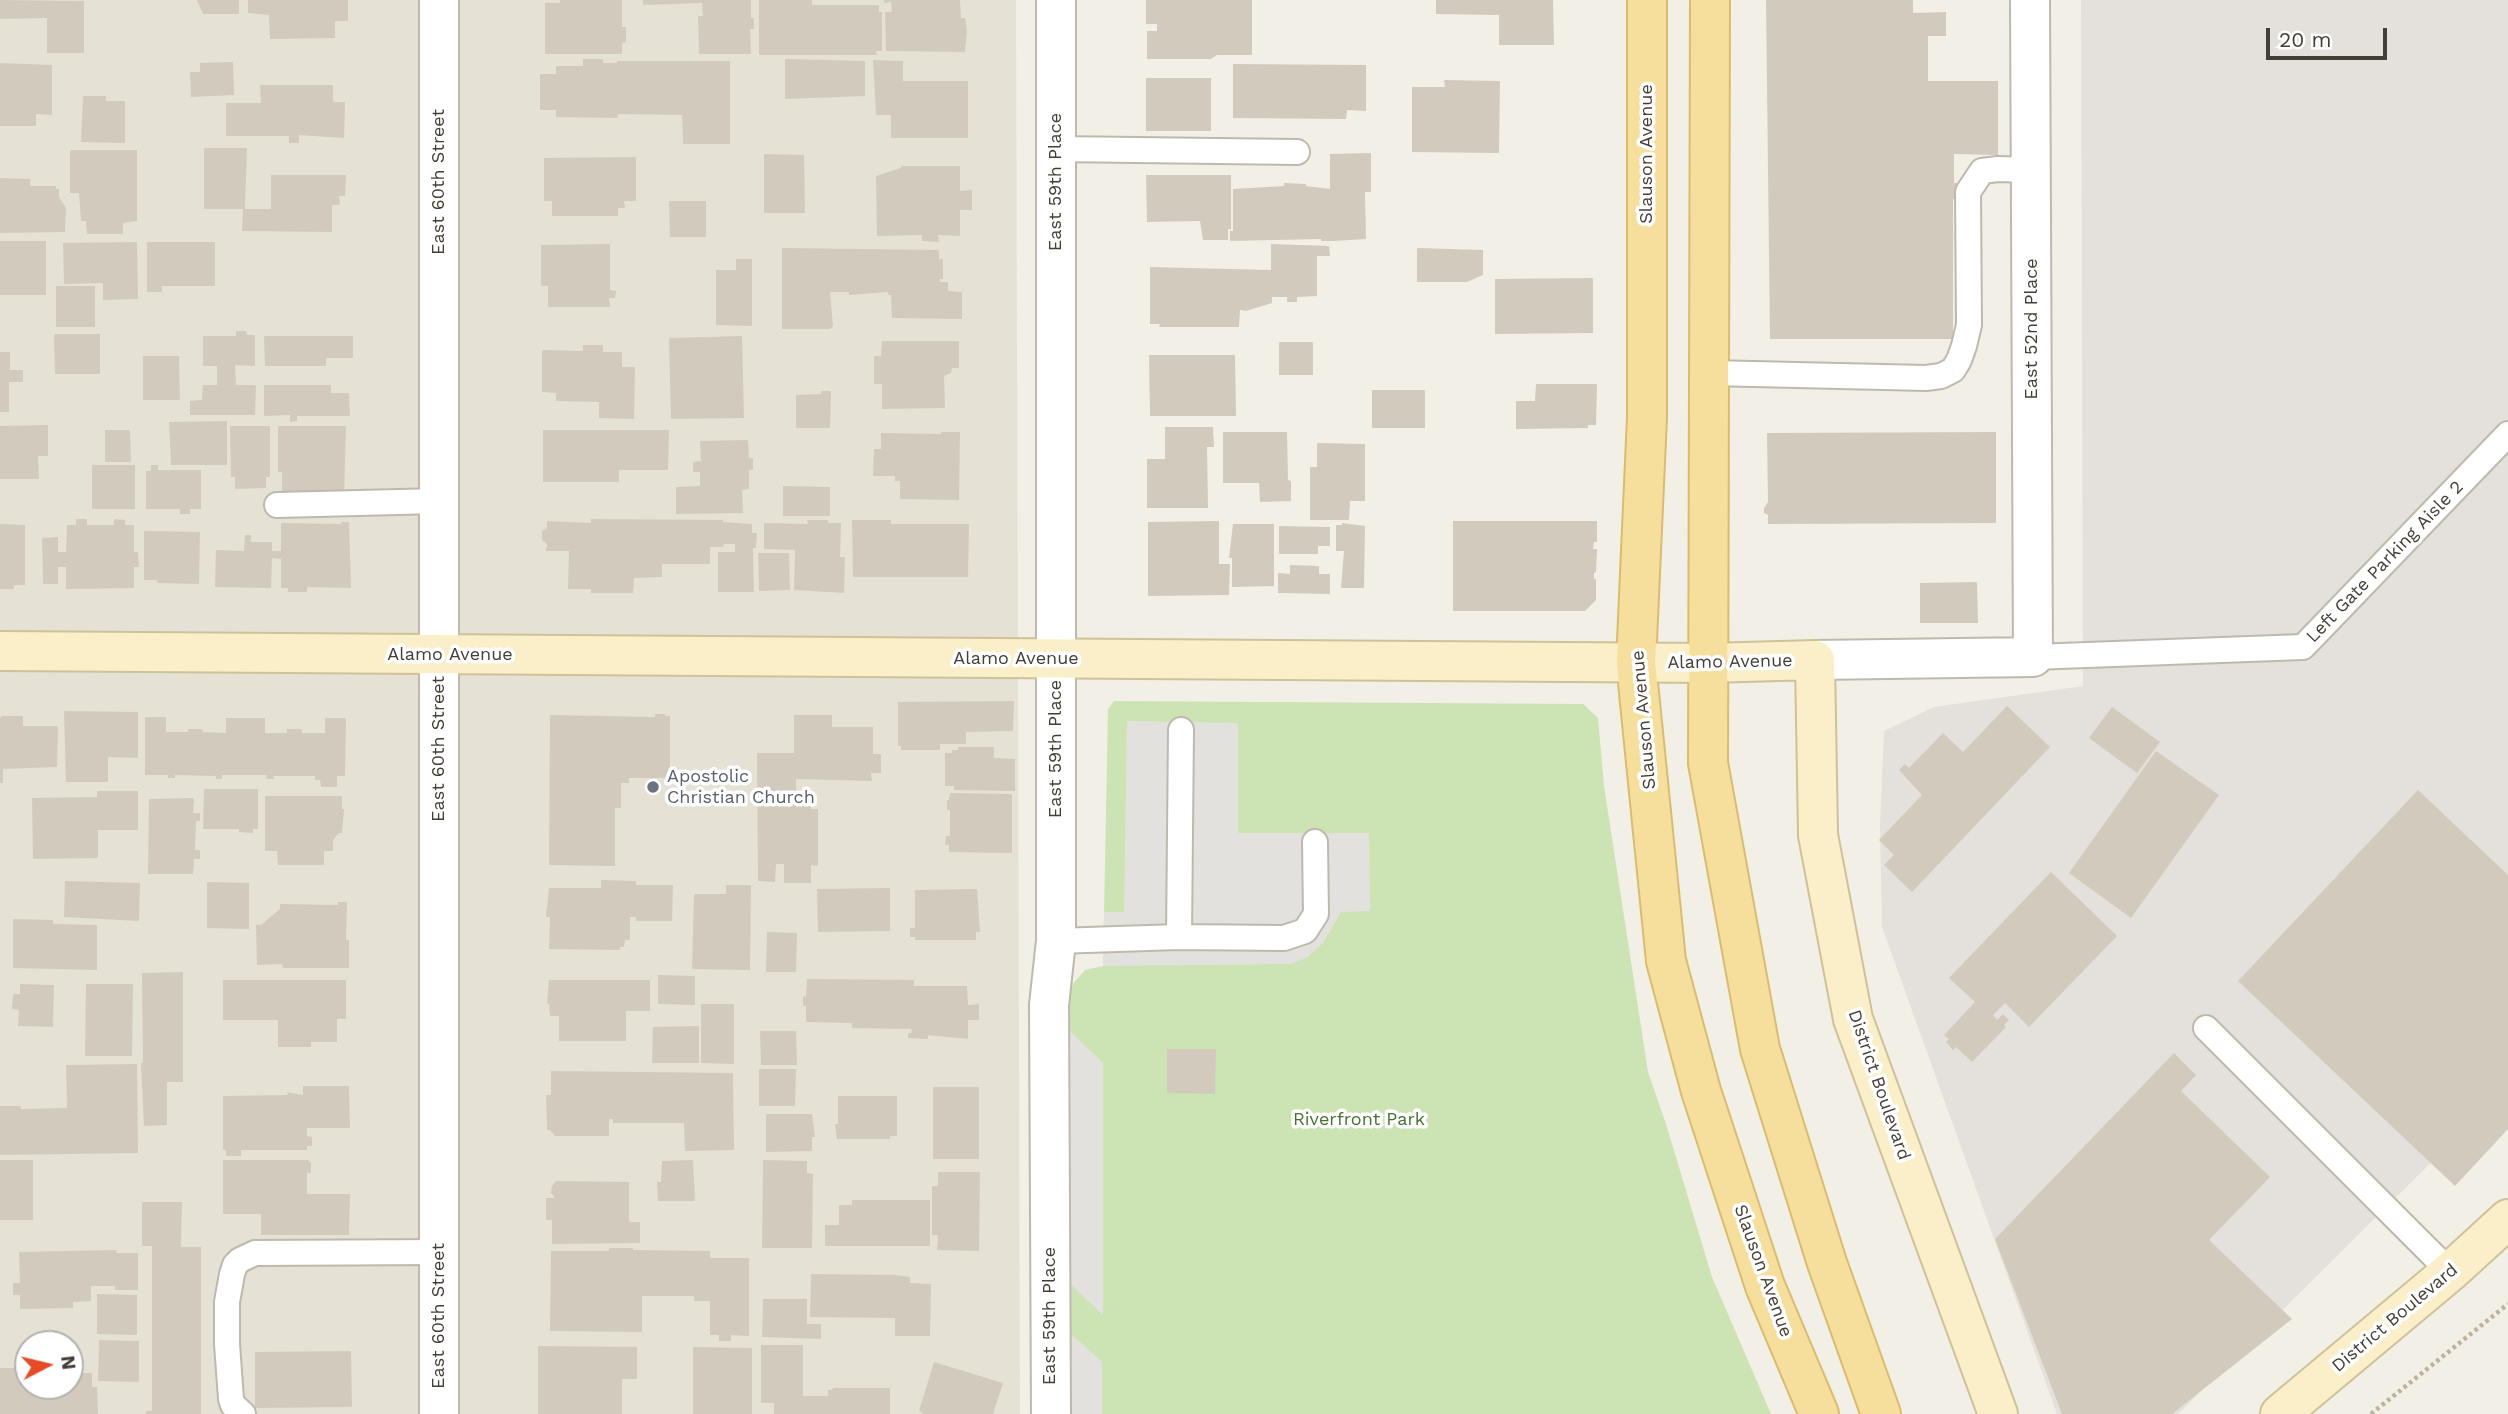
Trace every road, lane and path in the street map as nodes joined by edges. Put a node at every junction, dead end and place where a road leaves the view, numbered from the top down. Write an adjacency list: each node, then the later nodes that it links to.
1 (439, 0): 11 (street, East 60th Street)
2 (1056, 0): 6 (street, East 59th Place)
3 (1647, 0): 18 (main road, Slauson Avenue)
4 (1710, 0): 9 (main road)
5 (2030, 0): 8 (street, East 52nd Place)
6 (1056, 149): 7 (lane); 16 (street, East 59th Place)
7 (1297, 152)
8 (2031, 170): 9 (lane); 15 (street, East 52nd Place)
9 (1710, 373): 19 (main road)
10 (2508, 434): 15 (lane, Left Gate Parking Aisle 2)
11 (439, 501): 12 (lane); 14 (street, East 60th Street)
12 (277, 505)
13 (0, 651): 14 (street, Alamo Avenue)
14 (439, 655): 16 (street, Alamo Avenue); 26 (street, East 60th Street)
15 (2033, 657): 17 (street, Alamo Avenue)
16 (1056, 659): 18 (street, Alamo Avenue); 23 (street, East 59th Place)
17 (1815, 660): 19 (street, Alamo Avenue); 34 (street, District Boulevard)
18 (1636, 663): 19 (street, Alamo Avenue); 32 (main road, Slauson Avenue)
19 (1708, 663): 33 (main road)
20 (1181, 730): 22 (lane)
21 (1315, 842): 22 (lane)
22 (1179, 937): 23 (lane)
23 (1056, 941): 31 (street, East 59th Place)
24 (2206, 1028): 27 (lane)
25 (2508, 1219): 27 (street, District Boulevard)
26 (439, 1252): 29 (lane); 30 (street, East 60th Street)
27 (2450, 1272): 35 (street, District Boulevard)
28 (2508, 1304): 36 (path)
29 (243, 1414)
30 (439, 1414)
31 (1051, 1414)
32 (1819, 1414)
33 (1881, 1414)
34 (1998, 1414)
35 (2280, 1414)
36 (2371, 1414)

